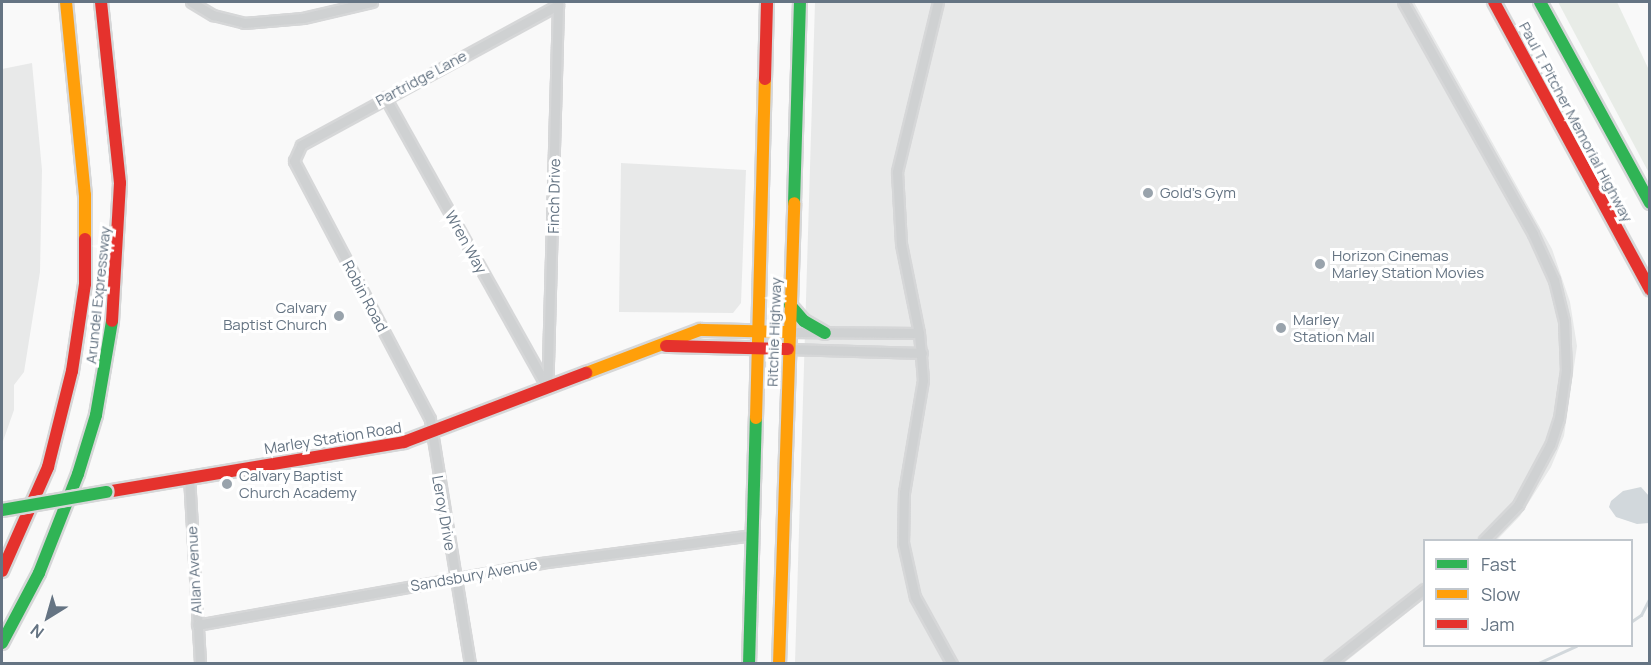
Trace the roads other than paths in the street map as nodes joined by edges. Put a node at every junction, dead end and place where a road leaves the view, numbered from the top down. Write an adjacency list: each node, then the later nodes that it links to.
1 (66, 2): 31 (main road, Arundel Expressway)
2 (101, 2): 35 (main road, Arundel Expressway)
3 (191, 2): 4 (street)
4 (372, 2)
5 (767, 2): 17 (main road, Ritchie Highway)
6 (800, 2): 16 (main road, Ritchie Highway)
7 (938, 2): 20 (street)
8 (1403, 2): 30 (street)
9 (1494, 2): 15 (main road, Paul T. Pitcher Memorial Highway)
10 (1540, 2): 14 (main road, Paul T. Pitcher Memorial Highway)
11 (558, 5): 12 (street, Partridge Lane); 25 (street, Finch Drive)
12 (385, 97): 13 (street, Partridge Lane); 25 (street, Wren Way)
13 (294, 161): 26 (street, Robin Road)
14 (1650, 203)
15 (1650, 289)
16 (790, 304): 18 (main road, Ritchie Highway); 19 (main road)
17 (758, 331): 18 (main road, Marley Station Road); 21 (main road, Marley Station Road); 22 (main road, Ritchie Highway)
18 (789, 333): 19 (street); 23 (main road, Ritchie Highway)
19 (825, 333): 20 (street)
20 (919, 333): 24 (street)
21 (655, 346): 22 (main road, Marley Station Road); 25 (main road, Marley Station Road)
22 (757, 348): 23 (main road, Marley Station Road); 29 (main road, Ritchie Highway)
23 (788, 349): 24 (street); 39 (main road, Ritchie Highway)
24 (922, 353): 40 (street)
25 (547, 387): 26 (main road, Marley Station Road)
26 (431, 434): 27 (main road, Marley Station Road); 32 (street, Leroy Drive)
27 (189, 477): 28 (main road, Marley Station Road, bridge); 34 (street, Allan Avenue)
28 (2, 510)
29 (752, 535): 32 (street, Sandsbury Avenue); 38 (main road, Ritchie Highway)
30 (1485, 539)
31 (2, 571)
32 (456, 579): 34 (street, Sandsbury Avenue); 37 (street, Leroy Drive)
33 (1423, 591): 41 (street)
34 (197, 625): 36 (street, Allan Avenue)
35 (2, 643)
36 (200, 663)
37 (470, 663)
38 (748, 663)
39 (779, 663)
40 (952, 663)
41 (1329, 663)

